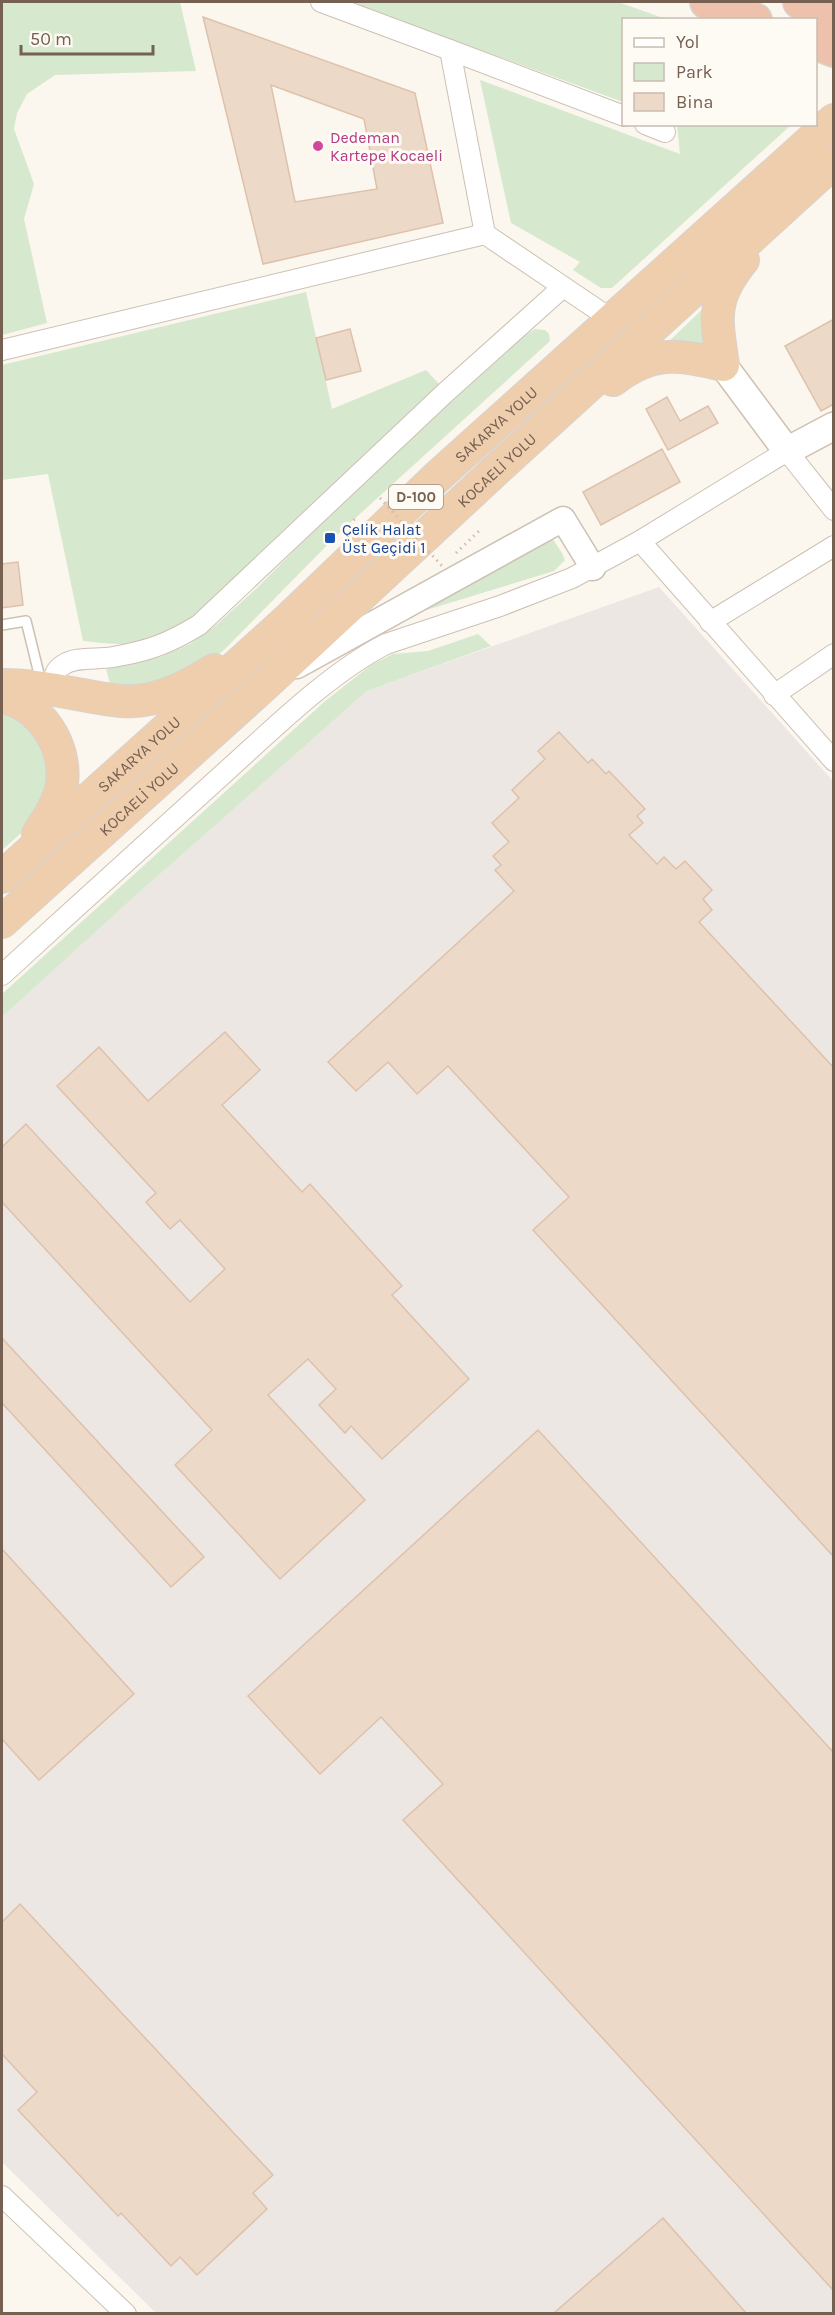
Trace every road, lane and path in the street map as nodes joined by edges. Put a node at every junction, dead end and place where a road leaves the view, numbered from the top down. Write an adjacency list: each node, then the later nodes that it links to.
1 (321, 2): 6 (street)
2 (707, 2): 5 (highway)
3 (800, 2): 4 (highway)
4 (834, 15)
5 (750, 18)
6 (450, 50): 7 (street); 12 (street)
7 (622, 115)
8 (834, 120): 14 (highway, SAKARYA YOLU / D-100)
9 (650, 126): 10 (street)
10 (665, 132)
11 (831, 164): 16 (highway); 19 (highway, KOCAELİ YOLU / D-100)
12 (485, 234): 13 (street); 15 (street)
13 (564, 287): 14 (street); 32 (street)
14 (611, 319): 28 (highway, SAKARYA YOLU / D-100)
15 (2, 350)
16 (723, 365): 18 (main road); 19 (highway)
17 (834, 426): 18 (main road)
18 (787, 451): 21 (street); 23 (street)
19 (496, 470): 30 (highway, KOCAELİ YOLU / D-100)
20 (380, 498): 22 (path, bridge)
21 (834, 510)
22 (479, 531)
23 (640, 541): 25 (street); 26 (street)
24 (834, 546): 26 (street)
25 (593, 568): 30 (street); 38 (street)
26 (710, 622): 33 (street)
27 (2, 625): 32 (lane)
28 (282, 625): 32 (highway); 36 (highway, SAKARYA YOLU / D-100)
29 (834, 654): 33 (street)
30 (269, 681): 37 (highway, KOCAELİ YOLU / D-100)
31 (2, 685): 32 (highway)
32 (47, 688)
33 (774, 696): 35 (street)
34 (2, 697): 36 (highway)
35 (834, 761)
36 (12, 868)
37 (2, 922)
38 (2, 975)
39 (2, 2196): 40 (street)
40 (126, 2313)

